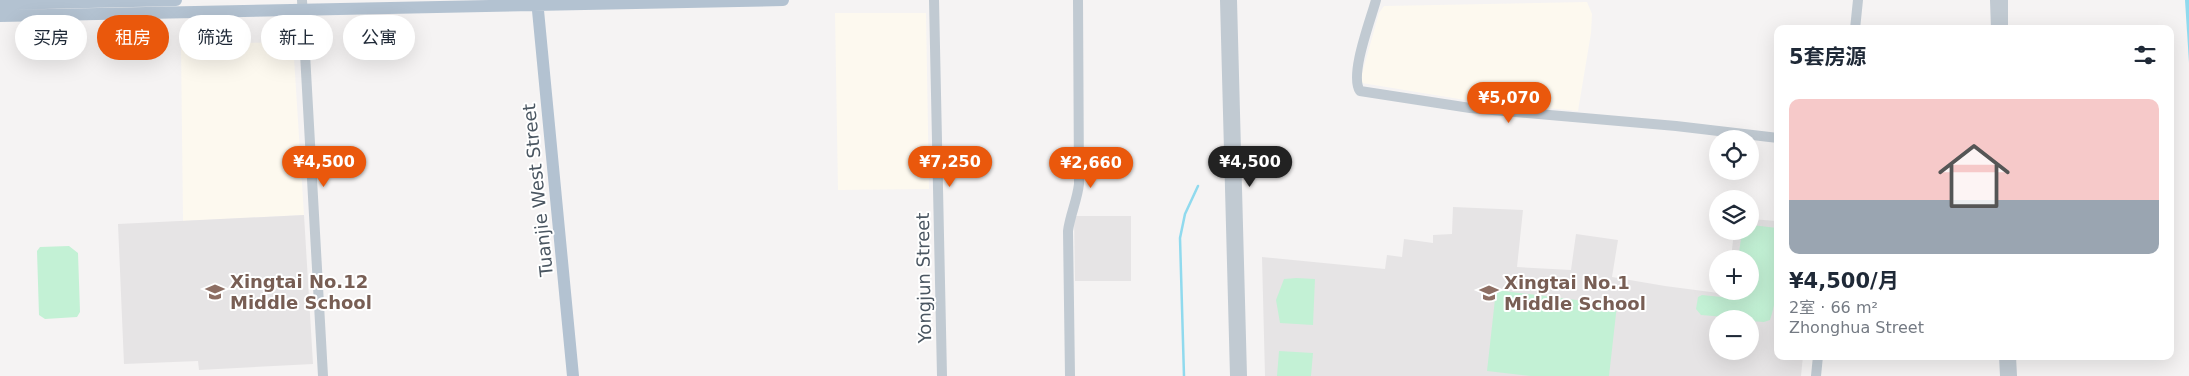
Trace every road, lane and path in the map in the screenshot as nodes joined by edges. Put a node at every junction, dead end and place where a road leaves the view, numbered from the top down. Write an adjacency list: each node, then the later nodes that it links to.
1 (176, 0): 12 (main road)
2 (783, 0): 11 (main road)
3 (934, 0): 25 (street, Yongjun Street)
4 (1078, 0): 26 (street)
5 (1225, 0): 27 (street)
6 (1232, 0): 28 (street)
7 (1376, 0): 18 (street)
8 (1858, 0): 15 (street)
9 (1996, 0): 16 (street)
10 (2003, 0): 17 (street)
11 (541, 2): 13 (main road); 23 (main road, Tuanjie West Street); 24 (main road, Tuanjie West Street)
12 (0, 4)
13 (302, 5): 14 (main road); 22 (street)
14 (0, 16)
15 (1855, 25)
16 (1996, 25)
17 (2003, 25)
18 (1774, 138)
19 (1818, 360): 29 (street)
20 (2004, 360): 30 (street)
21 (2011, 360): 31 (street)
22 (323, 376)
23 (573, 376)
24 (581, 376)
25 (942, 376)
26 (1070, 376)
27 (1234, 376)
28 (1242, 376)
29 (1816, 376)
30 (2005, 376)
31 (2012, 376)

